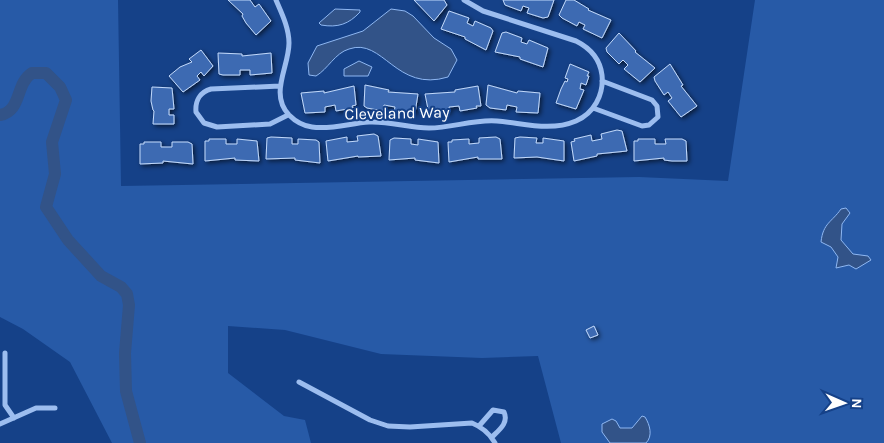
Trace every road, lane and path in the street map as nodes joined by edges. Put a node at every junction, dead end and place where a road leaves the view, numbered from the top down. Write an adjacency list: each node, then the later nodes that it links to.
1 (276, 0): 4 (street)
2 (464, 0): 3 (street)
3 (602, 81): 5 (street); 5 (street)
4 (280, 86): 6 (street); 6 (street)
5 (593, 108): 6 (street, Cleveland Way)
6 (288, 115)
7 (5, 353): 10 (street)
8 (299, 382): 12 (street)
9 (55, 408): 10 (street)
10 (14, 418): 11 (street)
11 (0, 424)
12 (479, 426): 13 (street); 13 (street)
13 (492, 437): 14 (street)
14 (495, 443)

